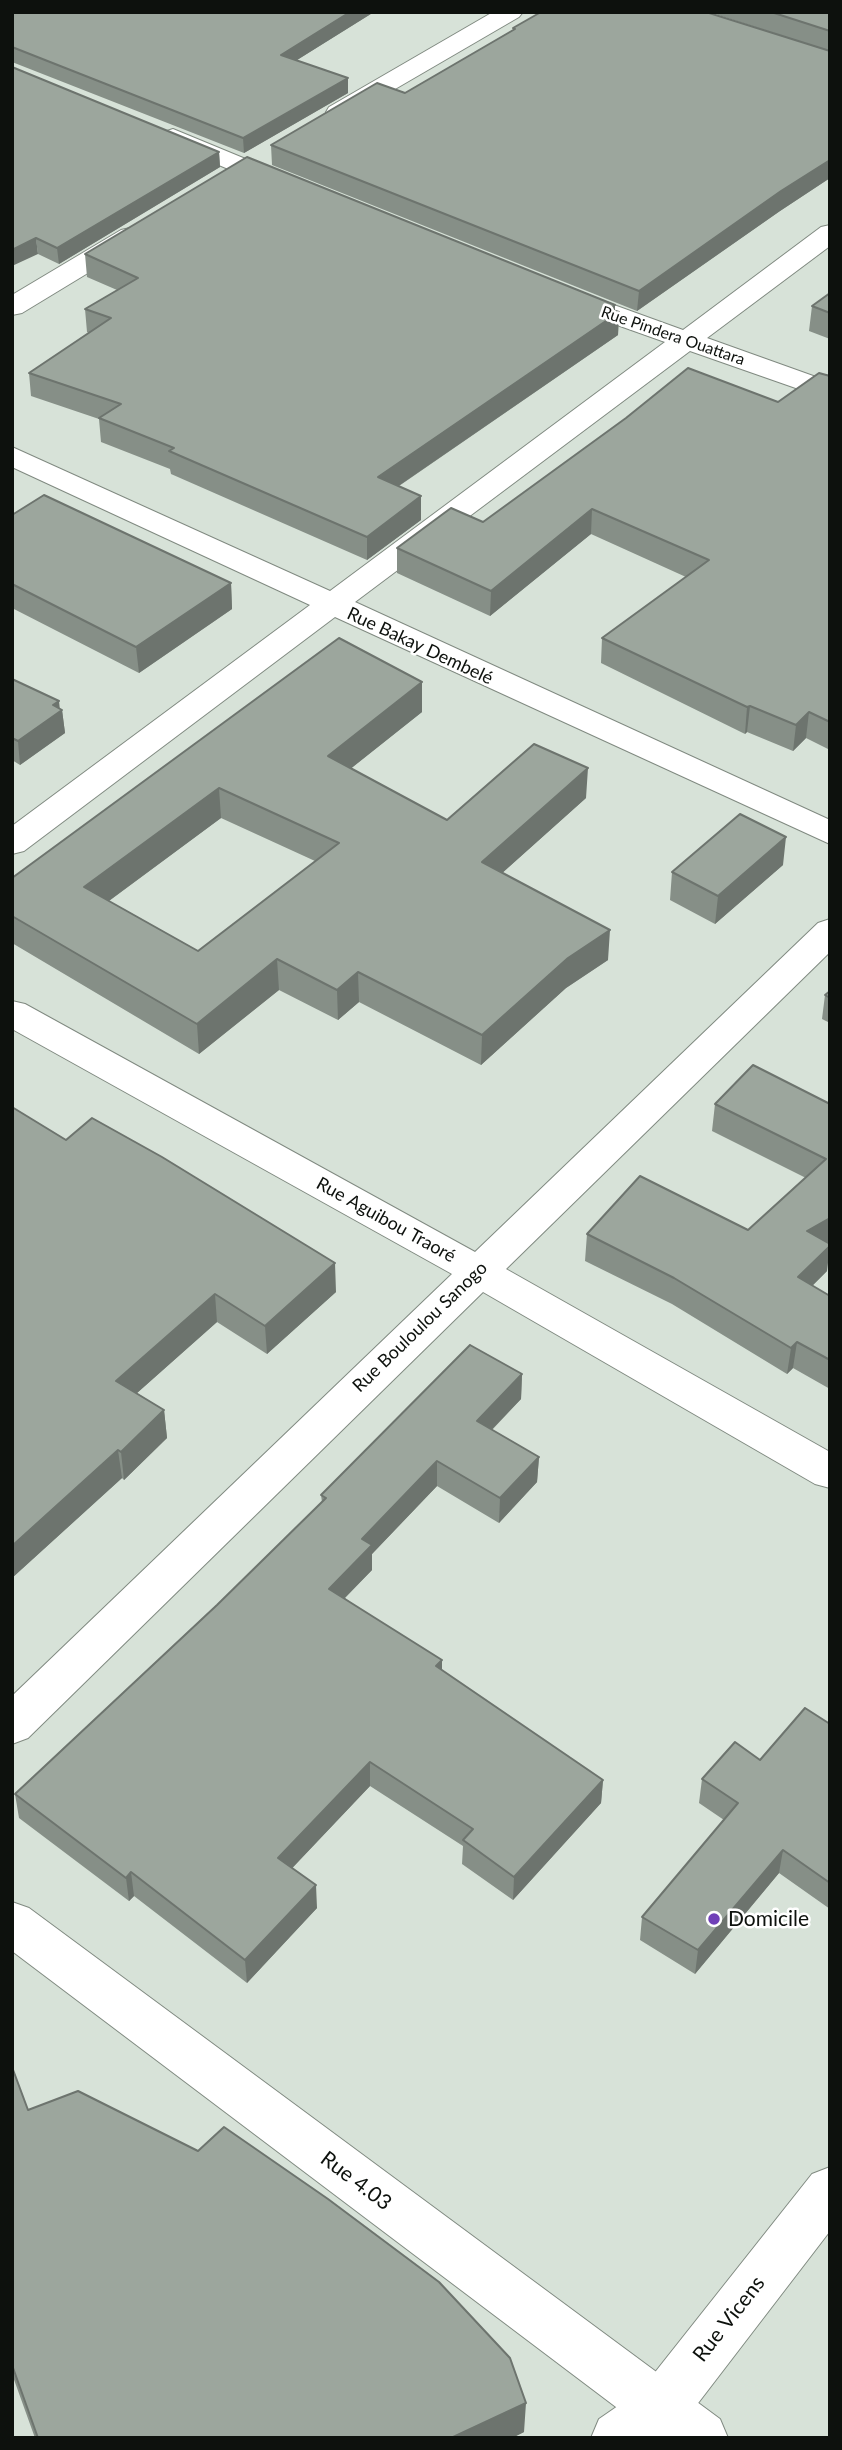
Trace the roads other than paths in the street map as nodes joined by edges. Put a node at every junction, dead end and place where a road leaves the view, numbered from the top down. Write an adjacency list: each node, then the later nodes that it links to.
1 (511, 12): 2 (street)
2 (313, 127)
3 (154, 129): 5 (street)
4 (267, 153): 5 (street)
5 (244, 167): 6 (street); 7 (street)
6 (220, 181)
7 (307, 192)
8 (151, 223): 11 (street)
9 (830, 233): 12 (street)
10 (546, 289): 12 (street, Rue Pindera Ouattara)
11 (12, 307)
12 (686, 340): 13 (street, Rue Pindera Ouattara); 15 (street)
13 (830, 392)
14 (12, 456): 15 (street, Rue Bakay Dembelé)
15 (332, 606): 16 (street, Rue Bakay Dembelé); 17 (street)
16 (830, 833)
17 (12, 844)
18 (830, 931): 20 (street, Rue Bouloulou Sanogo)
19 (12, 1013): 20 (street, Rue Aguibou Traoré)
20 (478, 1271): 21 (street, Rue Aguibou Traoré); 22 (street, Rue Bouloulou Sanogo)
21 (830, 1472)
22 (12, 1725)
23 (12, 1923): 25 (street, Rue 4.03)
24 (830, 2190): 25 (street, Rue Vicens)
25 (660, 2409): 26 (street, Rue Vicens); 27 (street, Rue 4.03)
26 (618, 2438)
27 (701, 2438)

